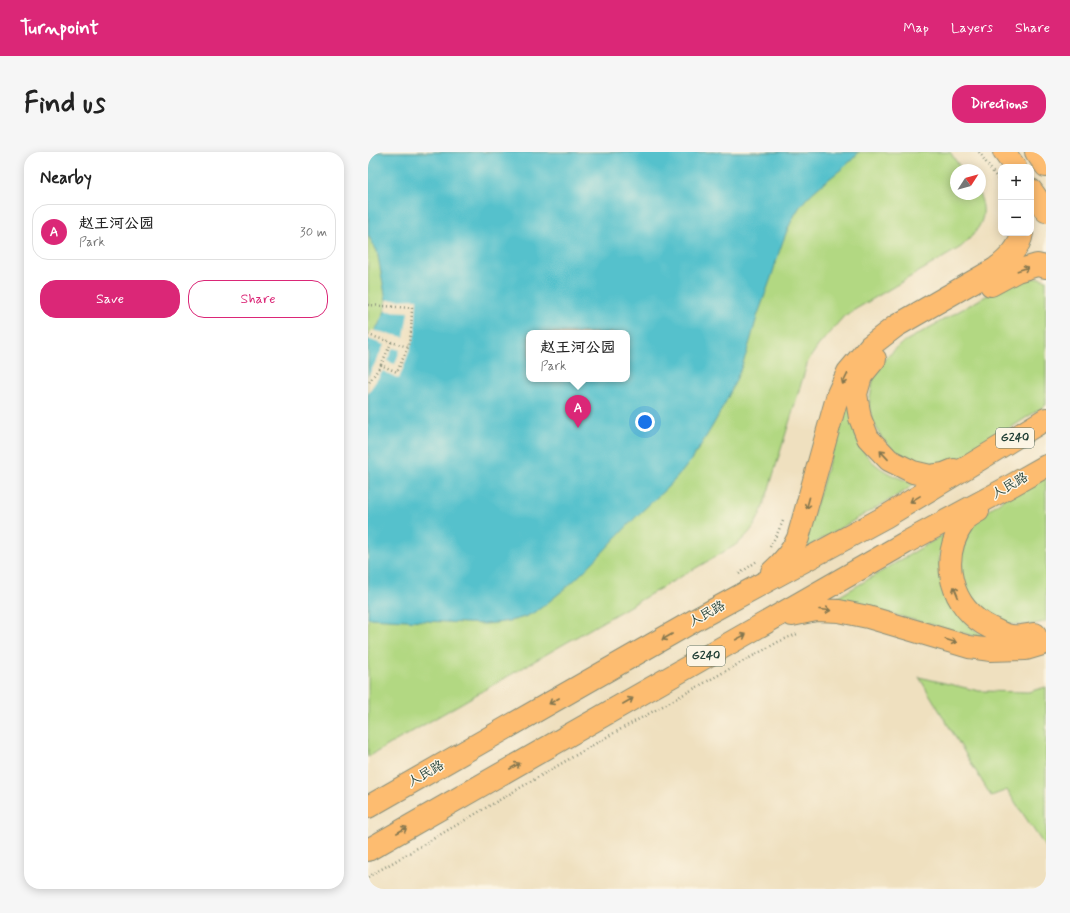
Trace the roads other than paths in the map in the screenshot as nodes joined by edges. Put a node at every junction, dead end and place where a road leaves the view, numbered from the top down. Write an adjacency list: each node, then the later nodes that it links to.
1 (1003, 152): 3 (highway); 4 (highway)
2 (1036, 152): 5 (highway)
3 (1009, 164)
4 (1013, 164)
5 (1046, 166)
6 (1034, 194): 7 (highway)
7 (1046, 211)
8 (1022, 236): 14 (highway, one-way to 14)
9 (1046, 267): 11 (highway, one-way to 9)
10 (1046, 419): 11 (highway, 人民路 / G240)
11 (984, 457): 14 (highway, 人民路 / G240, one-way to 14)
12 (1046, 466): 13 (highway, 人民路 / G240)
13 (1008, 488): 15 (highway, 人民路 / G240); 16 (highway, one-way to 13)
14 (739, 596): 18 (highway, 人民路 / G240, one-way to 18)
15 (761, 626): 17 (highway, one-way to 17); 19 (highway, 人民路 / G240, one-way to 15)
16 (1046, 632)
17 (1046, 643)
18 (368, 807)
19 (368, 850)

